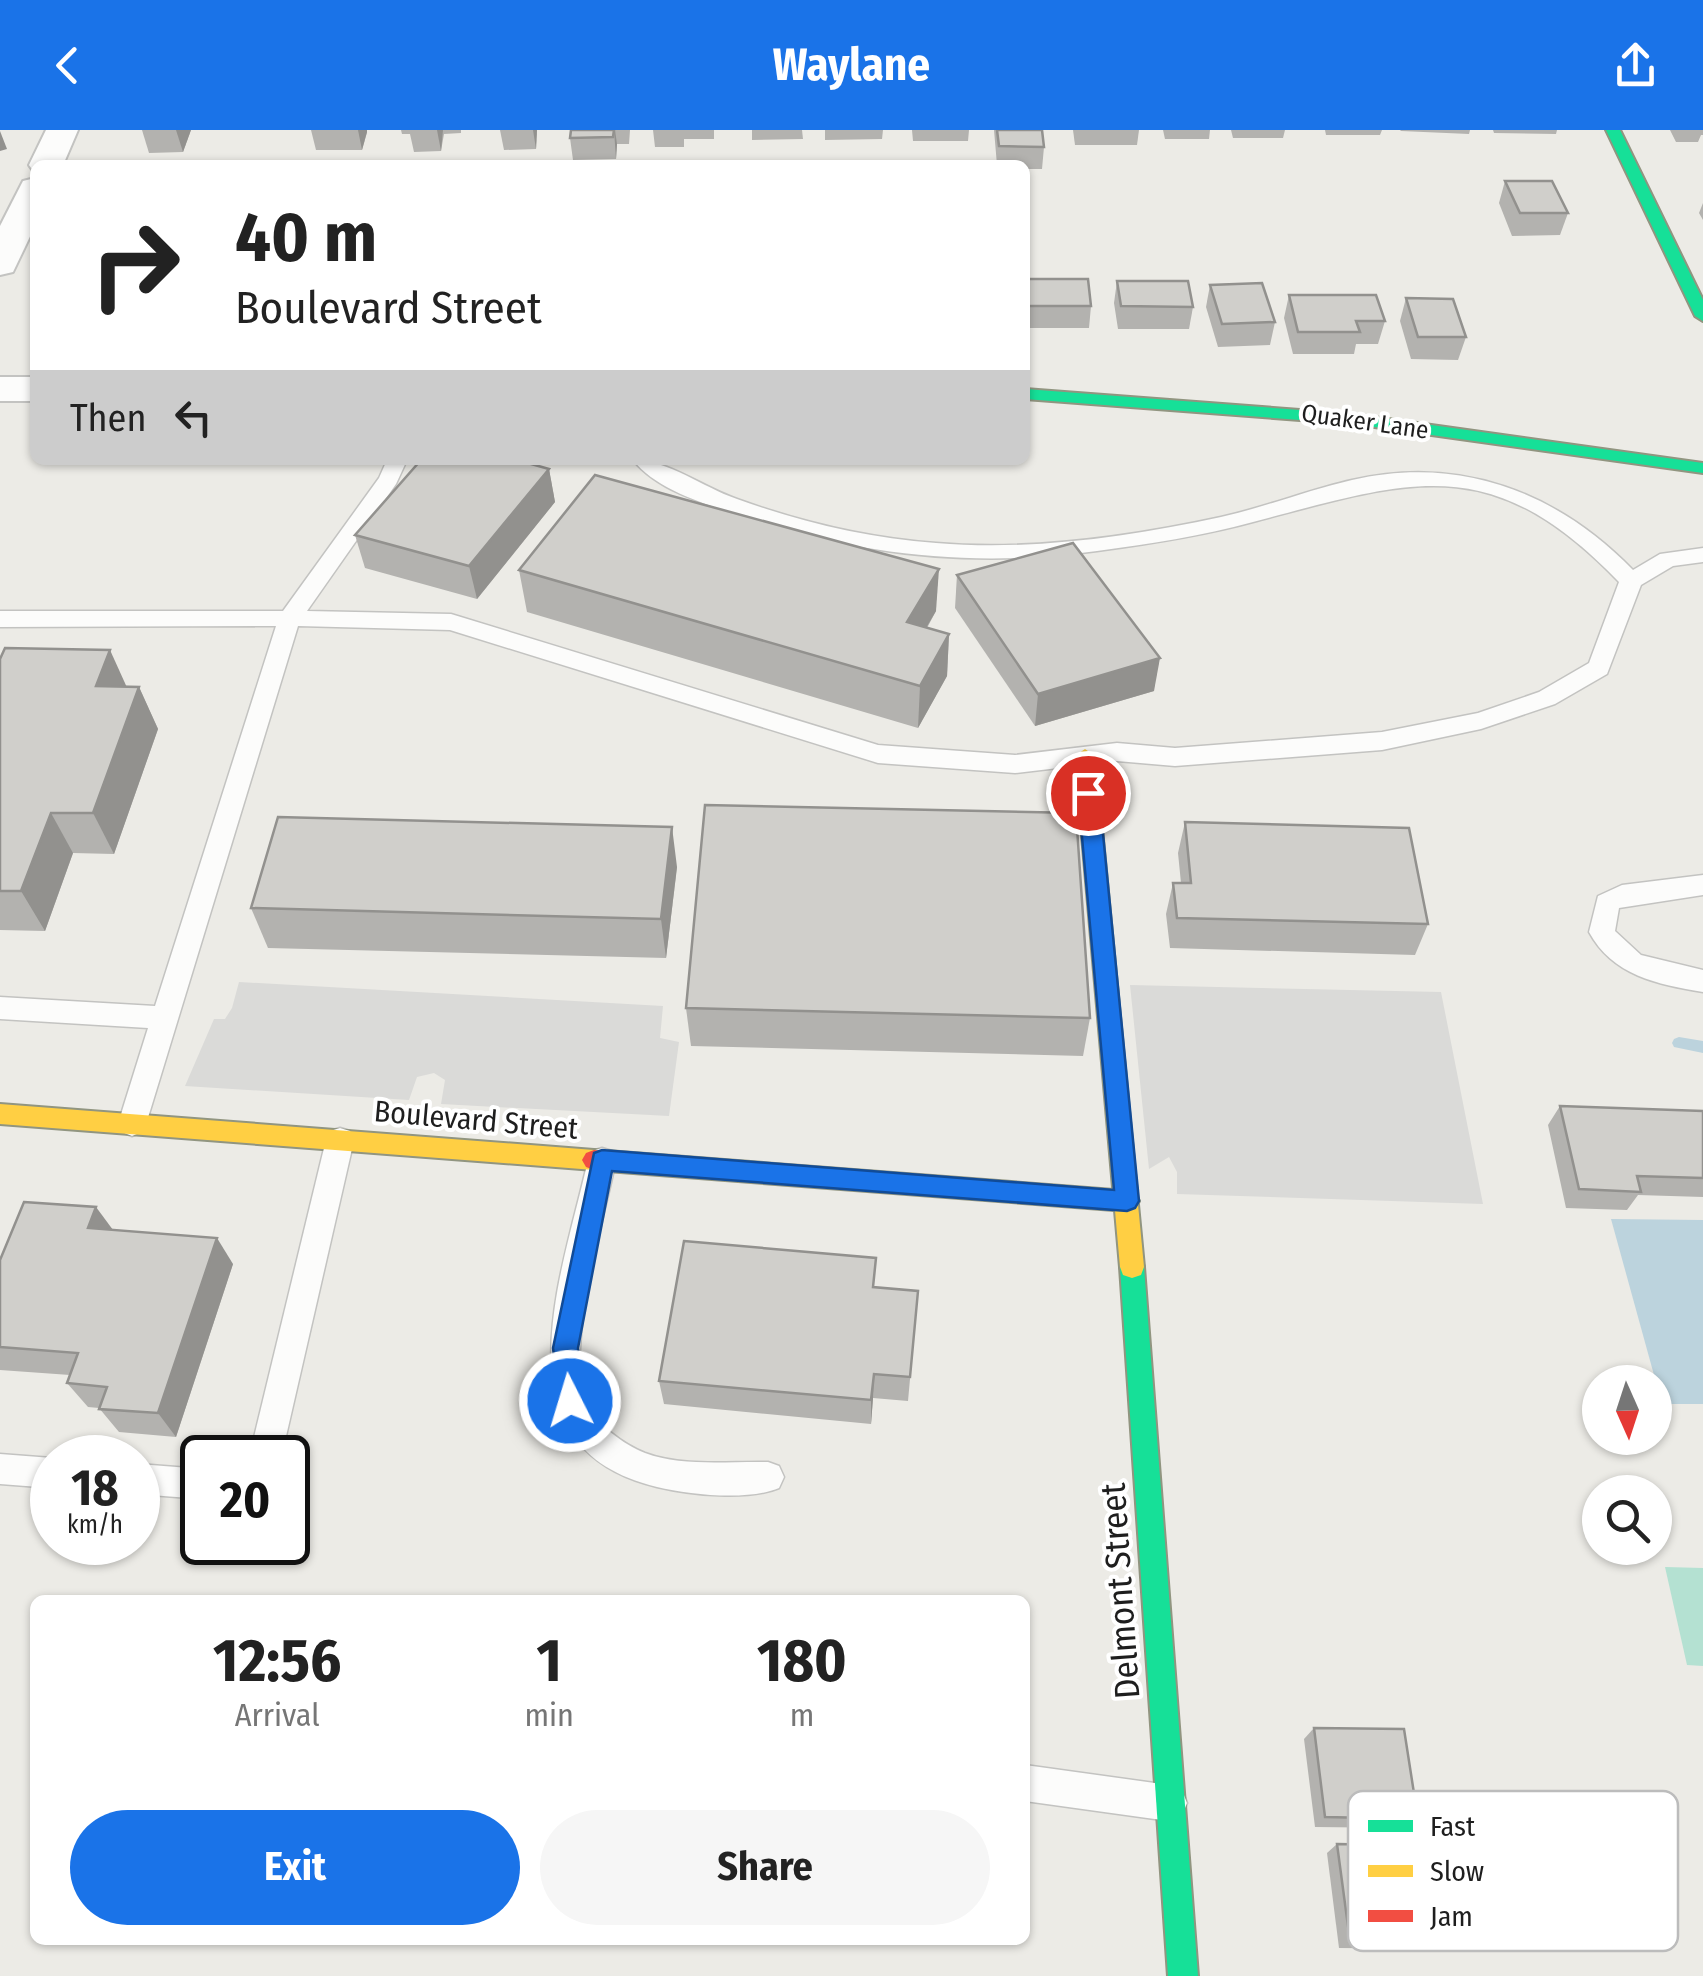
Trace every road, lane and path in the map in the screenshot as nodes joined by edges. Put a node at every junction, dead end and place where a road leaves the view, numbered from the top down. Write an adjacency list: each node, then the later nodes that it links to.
1 (62, 130): 3 (street)
2 (1613, 130): 6 (street)
3 (48, 160)
4 (20, 204): 5 (street)
5 (0, 264)
6 (1696, 289): 7 (street)
7 (1703, 316)
8 (0, 389): 9 (street)
9 (30, 390)
10 (1030, 394): 13 (street, Quaker Lane)
11 (395, 465): 16 (lane)
12 (652, 465): 15 (lane)
13 (1703, 468)
14 (1703, 556): 15 (lane)
15 (1631, 581): 18 (lane)
16 (290, 618): 17 (lane); 18 (lane); 22 (lane)
17 (0, 619)
18 (1085, 756): 27 (street, Delmont Street)
19 (1703, 884): 20 (lane)
20 (1703, 981)
21 (0, 1008): 22 (lane)
22 (164, 1018): 24 (lane)
23 (0, 1114): 24 (street, Boulevard Street)
24 (132, 1124): 25 (street, Boulevard Street)
25 (340, 1140): 26 (street, Boulevard Street); 28 (lane)
26 (602, 1160): 27 (street, Boulevard Street); 31 (lane)
27 (1127, 1201): 33 (street, Delmont Street)
28 (270, 1435)
29 (0, 1469): 30 (lane)
30 (30, 1471)
31 (768, 1477)
32 (1030, 1785): 33 (lane)
33 (1170, 1803): 34 (street, Delmont Street)
34 (1183, 1976)

